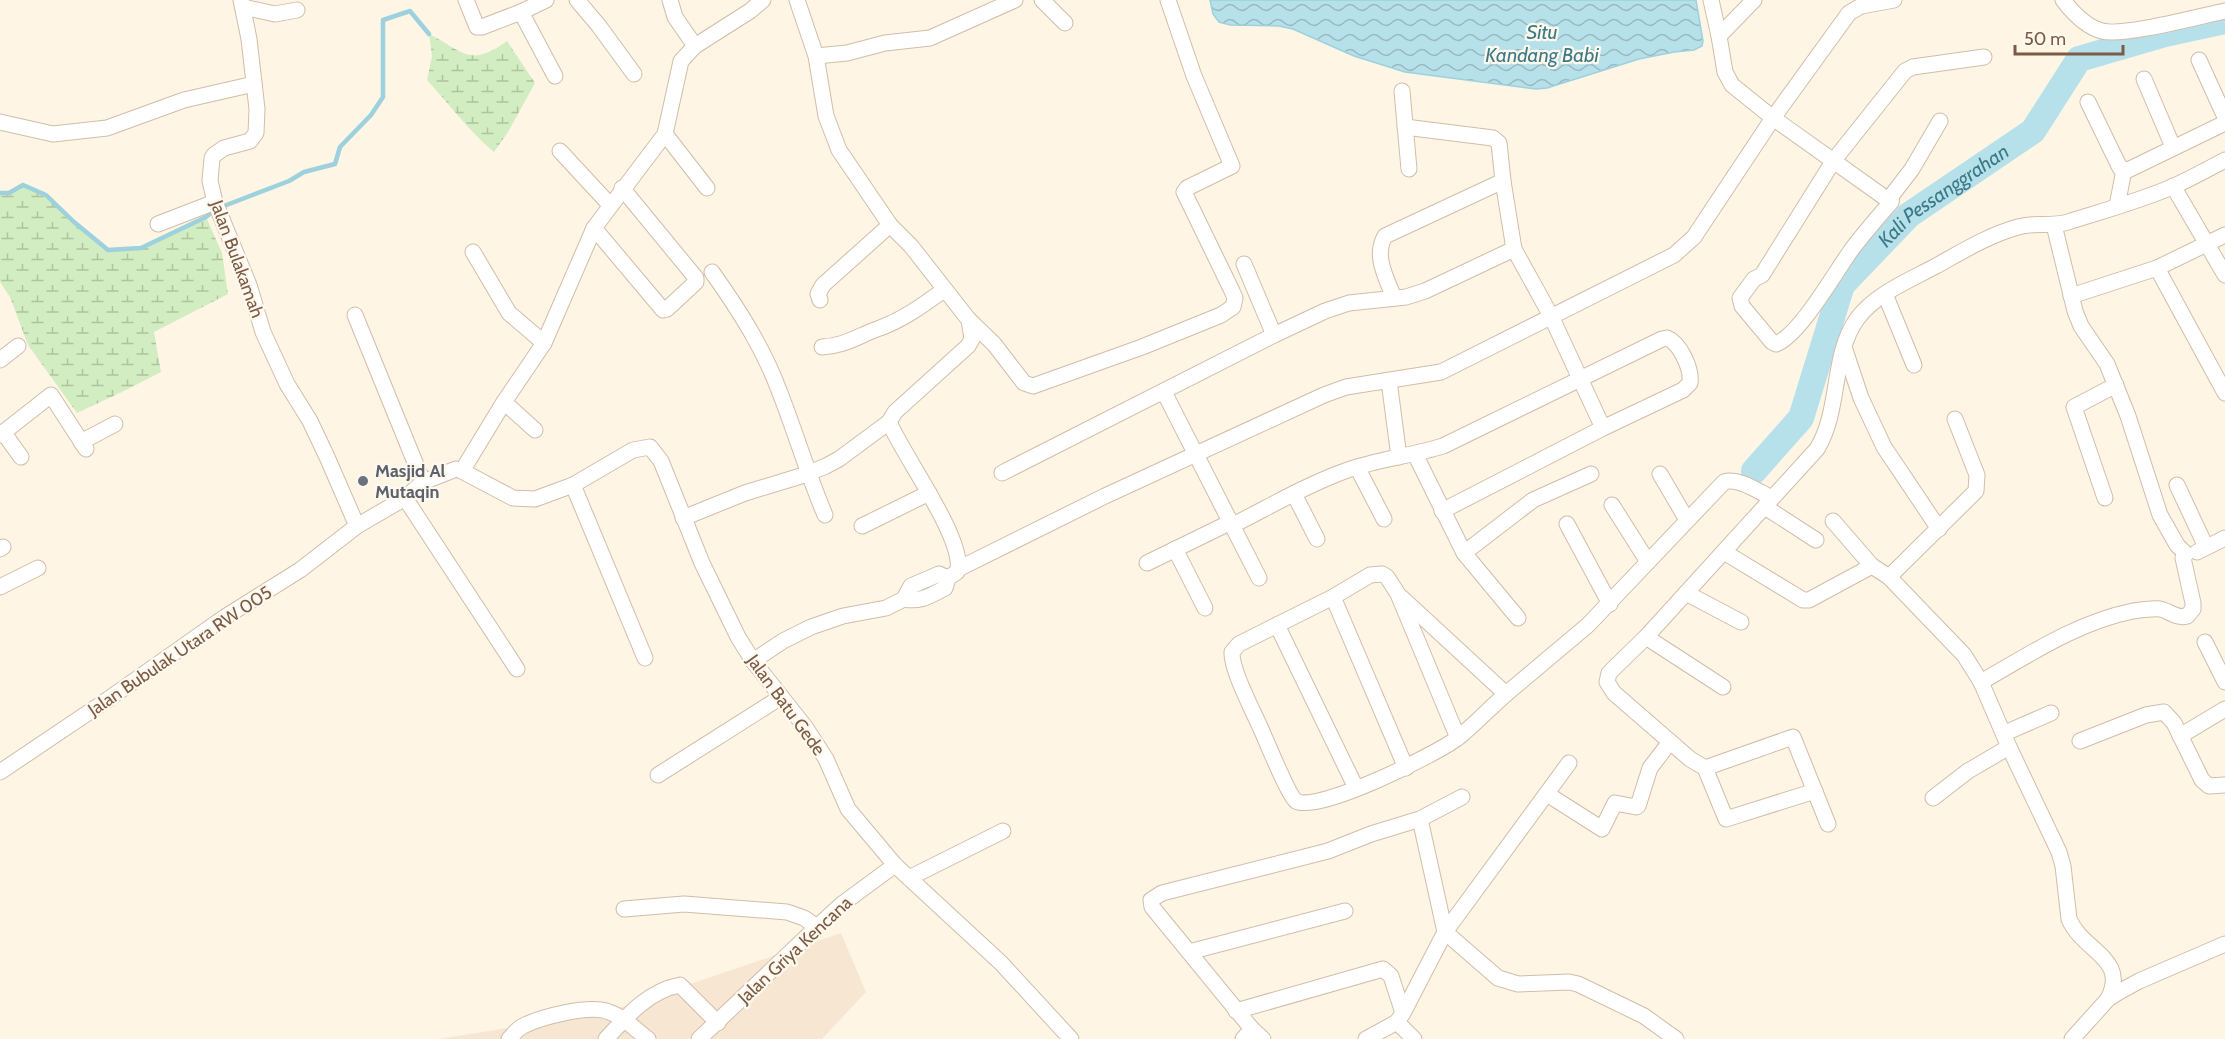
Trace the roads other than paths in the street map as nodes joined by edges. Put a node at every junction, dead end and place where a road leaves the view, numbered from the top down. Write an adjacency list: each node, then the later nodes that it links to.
1 (466, 0): 18 (street)
2 (546, 0): 18 (street)
3 (577, 0): 25 (street)
4 (670, 0): 21 (street)
5 (763, 0): 21 (street)
6 (796, 0): 22 (street)
7 (1015, 0): 22 (street)
8 (1042, 0): 19 (street)
9 (1168, 0): 71 (street)
10 (1711, 0): 20 (street)
11 (1754, 0): 20 (street)
12 (1894, 0): 15 (street)
13 (2063, 0): 17 (street)
14 (242, 4): 16 (street); 28 (street, Jalan Bulakamah)
15 (1846, 6): 32 (street)
16 (297, 9)
17 (2225, 11)
18 (521, 12): 26 (street)
19 (1065, 23)
20 (1719, 36): 32 (street)
21 (695, 46): 37 (street)
22 (816, 56): 53 (street)
23 (1984, 57): 40 (street)
24 (2199, 60): 31 (street)
25 (634, 74)
26 (555, 75)
27 (2144, 79): 38 (street)
28 (254, 84): 34 (street); 48 (street, Jalan Bulakamah)
29 (1402, 91): 36 (street)
30 (2088, 102): 43 (street)
31 (2225, 117)
32 (1773, 118): 40 (street); 70 (street)
33 (1940, 121): 49 (street)
34 (0, 122)
35 (2225, 123): 38 (street)
36 (1405, 127): 42 (street); 44 (street)
37 (665, 134): 46 (street); 47 (street)
38 (2173, 147): 43 (street)
39 (560, 151): 50 (street)
40 (1834, 160): 49 (street); 49 (street)
41 (2225, 160): 45 (street)
42 (1409, 169)
43 (2124, 170): 51 (street)
44 (1503, 182): 58 (street); 67 (street)
45 (2173, 186): 51 (street); 57 (street)
46 (622, 188): 50 (street); 55 (street)
47 (707, 188)
48 (215, 202): 52 (street); 118 (street, Jalan Bulakamah)
49 (1891, 202)
50 (610, 205): 55 (street)
51 (2117, 206): 54 (street)
52 (158, 224)
53 (890, 225): 64 (street); 68 (street)
54 (2054, 225): 65 (street); 66 (street)
55 (594, 228): 73 (street)
56 (2225, 235): 57 (street)
57 (2207, 244): 61 (street); 63 (street)
58 (1514, 249): 67 (street); 70 (street)
59 (473, 252): 73 (street)
60 (1244, 264): 72 (street)
61 (2157, 268): 66 (street); 83 (street)
62 (712, 272): 98 (street)
63 (2225, 274)
64 (944, 290): 71 (street); 75 (street)
65 (1885, 294): 76 (street); 78 (street)
66 (2071, 296): 81 (street)
67 (1394, 298): 72 (street)
68 (820, 300)
69 (355, 315): 101 (street)
70 (1551, 316): 79 (street); 80 (street)
71 (969, 320): 86 (street)
72 (1274, 335): 82 (street)
73 (544, 343): 84 (street)
74 (18, 346): 77 (street)
75 (822, 347)
76 (1845, 348): 108 (street); 120 (street)
77 (0, 360)
78 (1914, 365)
79 (1579, 379): 88 (street); 88 (street); 91 (street)
80 (1389, 381): 92 (street); 94 (street)
81 (2116, 385): 107 (street); 128 (street)
82 (1164, 392): 92 (street); 97 (street)
83 (2225, 393)
84 (504, 402): 89 (street); 96 (street)
85 (1955, 419): 120 (street)
86 (889, 422): 98 (street); 104 (street)
87 (115, 424): 90 (street)
88 (1603, 428): 110 (street)
89 (535, 430)
90 (2, 434): 93 (street)
91 (1415, 454): 94 (street); 110 (street)
92 (1196, 455): 116 (street); 133 (street)
93 (21, 457)
94 (1399, 457): 95 (street)
95 (1357, 467): 105 (street); 113 (street)
96 (462, 471): 101 (street); 102 (street, Jalan Batu Gede)
97 (1002, 473)
98 (808, 474): 111 (street); 112 (street)
99 (1592, 474): 127 (street)
100 (1660, 474): 114 (street)
101 (423, 482): 106 (street, Jalan Bubulak Utara RW 005)
102 (573, 485): 112 (street, Jalan Batu Gede); 147 (street)
103 (2177, 485): 124 (street)
104 (929, 493): 119 (street); 133 (street)
105 (1294, 494): 116 (street); 121 (street)
106 (405, 498): 118 (street, Jalan Bubulak Utara RW 005); 149 (street)
107 (2105, 498)
108 (1766, 500): 114 (street); 123 (street); 126 (street)
109 (1612, 505): 129 (street)
110 (1442, 511): 127 (street)
111 (825, 515)
112 (683, 518): 148 (street, Jalan Batu Gede)
113 (1384, 519)
114 (1687, 520): 129 (street)
115 (1833, 521): 131 (street)
116 (1232, 523): 125 (street); 135 (street)
117 (1567, 524): 140 (street)
118 (357, 526): 165 (street, Jalan Bubulak Utara RW 005)
119 (862, 526)
120 (1939, 529): 134 (street)
121 (1317, 538)
122 (2225, 538): 124 (street)
123 (1816, 540)
124 (2206, 547): 128 (street)
125 (1175, 549): 130 (street); 141 (street)
126 (1724, 552): 131 (street); 137 (street)
127 (1464, 554): 142 (street)
128 (2186, 555): 151 (street)
129 (1648, 562): 140 (street)
130 (1147, 563)
131 (1872, 566): 134 (street)
132 (39, 568): 136 (street)
133 (953, 573): 148 (street)
134 (1889, 577): 151 (street)
135 (1259, 578)
136 (0, 587)
137 (1686, 593): 143 (street); 145 (street)
138 (1398, 594): 139 (street); 153 (street); 158 (street)
139 (1333, 597): 144 (street); 163 (street)
140 (1610, 604): 153 (street)
141 (1205, 608)
142 (1518, 618)
143 (1741, 622)
144 (1277, 625): 168 (street); 168 (street)
145 (1646, 637): 152 (street); 161 (street)
146 (2205, 642): 150 (street)
147 (645, 658)
148 (753, 662): 154 (street, Jalan Batu Gede)
149 (517, 669)
150 (2225, 681)
151 (1982, 682): 159 (street)
152 (1723, 687)
153 (1506, 694): 158 (street)
154 (781, 697): 166 (street); 176 (street, Jalan Batu Gede)
155 (2225, 709): 157 (street)
156 (2051, 713): 159 (street)
157 (2180, 736): 160 (street); 167 (street)
158 (1458, 738): 163 (street)
159 (2007, 740): 172 (street); 184 (street)
160 (2080, 741)
161 (1670, 742): 164 (street); 170 (street)
162 (1569, 763): 170 (street)
163 (1406, 768): 168 (street)
164 (1706, 768): 169 (street); 169 (street)
165 (1, 770)
166 (658, 776)
167 (2225, 785)
168 (1356, 788)
169 (1815, 791): 174 (street)
170 (1547, 794): 181 (street)
171 (1462, 797): 173 (street)
172 (1933, 798)
173 (1420, 819): 181 (street); 183 (street)
174 (1828, 824)
175 (1003, 831): 177 (street)
176 (895, 865): 177 (street, Jalan Batu Gede); 180 (street, Jalan Griya Kencana)
177 (909, 878): 193 (street, Jalan Batu Gede)
178 (624, 909): 180 (street)
179 (1345, 911): 183 (street)
180 (817, 927): 188 (street, Jalan Griya Kencana)
181 (1445, 932): 186 (street); 196 (street)
182 (2225, 944): 184 (street)
183 (1189, 952): 185 (street)
184 (2108, 999): 197 (street)
185 (1236, 1011): 186 (street); 189 (street)
186 (1400, 1018): 194 (street); 195 (street)
187 (624, 1020): 188 (street); 190 (street); 191 (street); 192 (street)
188 (710, 1033)
189 (1253, 1036)
190 (509, 1039)
191 (606, 1039)
192 (648, 1039)
193 (1071, 1039)
194 (1366, 1039)
195 (1414, 1039)
196 (1676, 1039)
197 (2072, 1039)

